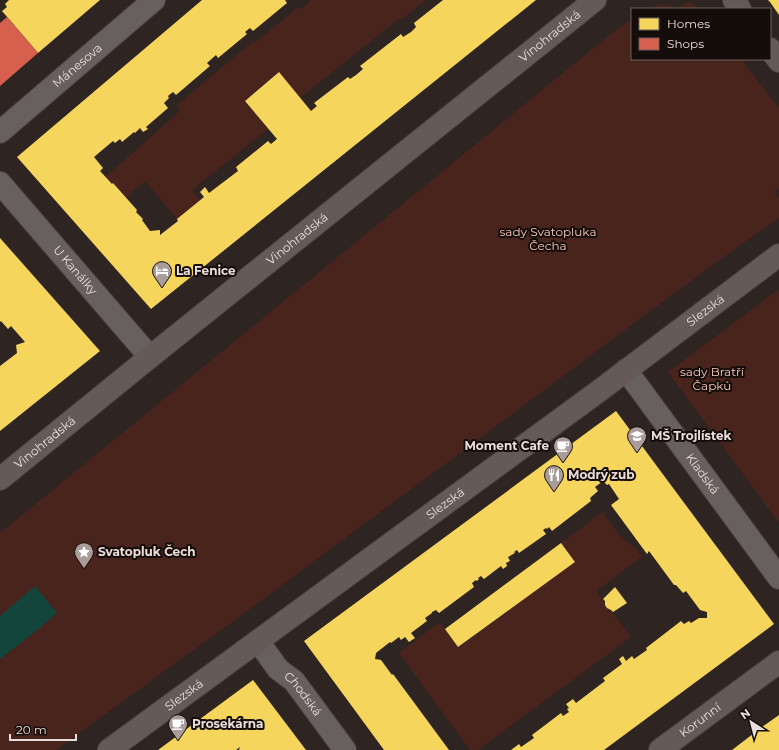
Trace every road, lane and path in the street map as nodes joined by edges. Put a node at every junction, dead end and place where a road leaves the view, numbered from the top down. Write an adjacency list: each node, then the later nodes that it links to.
1 (154, 0): 5 (street, Mánesova)
2 (595, 0): 8 (street, Vinohradská)
3 (771, 50): 4 (street)
4 (779, 61)
5 (0, 132)
6 (0, 183): 8 (street, U Kanálky)
7 (779, 255): 9 (street, Slezská)
8 (150, 357): 10 (street, Vinohradská)
9 (626, 370): 11 (street, Kladská); 12 (street, Slezská)
10 (0, 479)
11 (779, 578)
12 (258, 640): 14 (street, Slezská); 15 (street, Chodská)
13 (779, 662): 16 (street, Korunní)
14 (109, 750)
15 (345, 750)
16 (660, 750)

